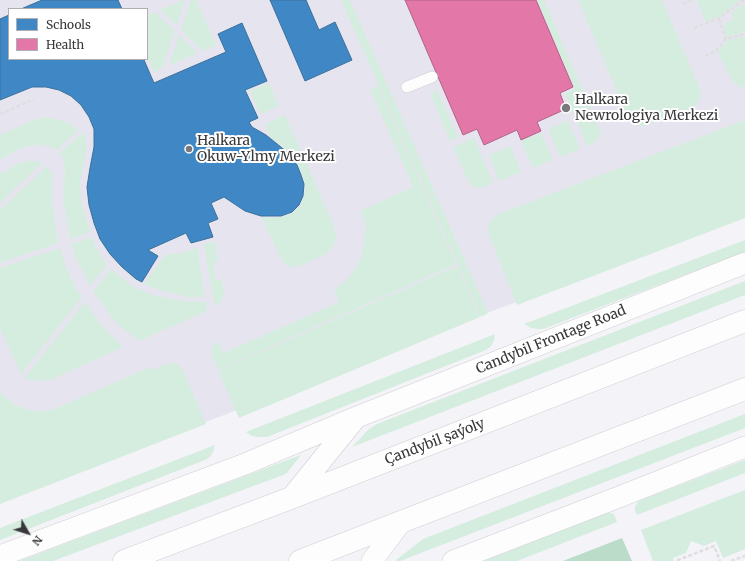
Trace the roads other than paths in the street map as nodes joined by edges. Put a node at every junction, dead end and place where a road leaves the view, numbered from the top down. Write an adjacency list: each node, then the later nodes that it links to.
1 (432, 77): 2 (lane)
2 (407, 87)
3 (745, 263): 6 (street, Candybil Frontage Road)
4 (745, 320): 8 (main road, Çandybil şaýoly)
5 (745, 389): 9 (main road)
6 (357, 417): 8 (street); 10 (street, Candybil Frontage Road)
7 (745, 447): 14 (street)
8 (291, 498): 11 (main road, Çandybil şaýoly)
9 (401, 522): 12 (main road); 13 (street)
10 (0, 556)
11 (124, 561)
12 (300, 561)
13 (372, 561)
14 (453, 561)

